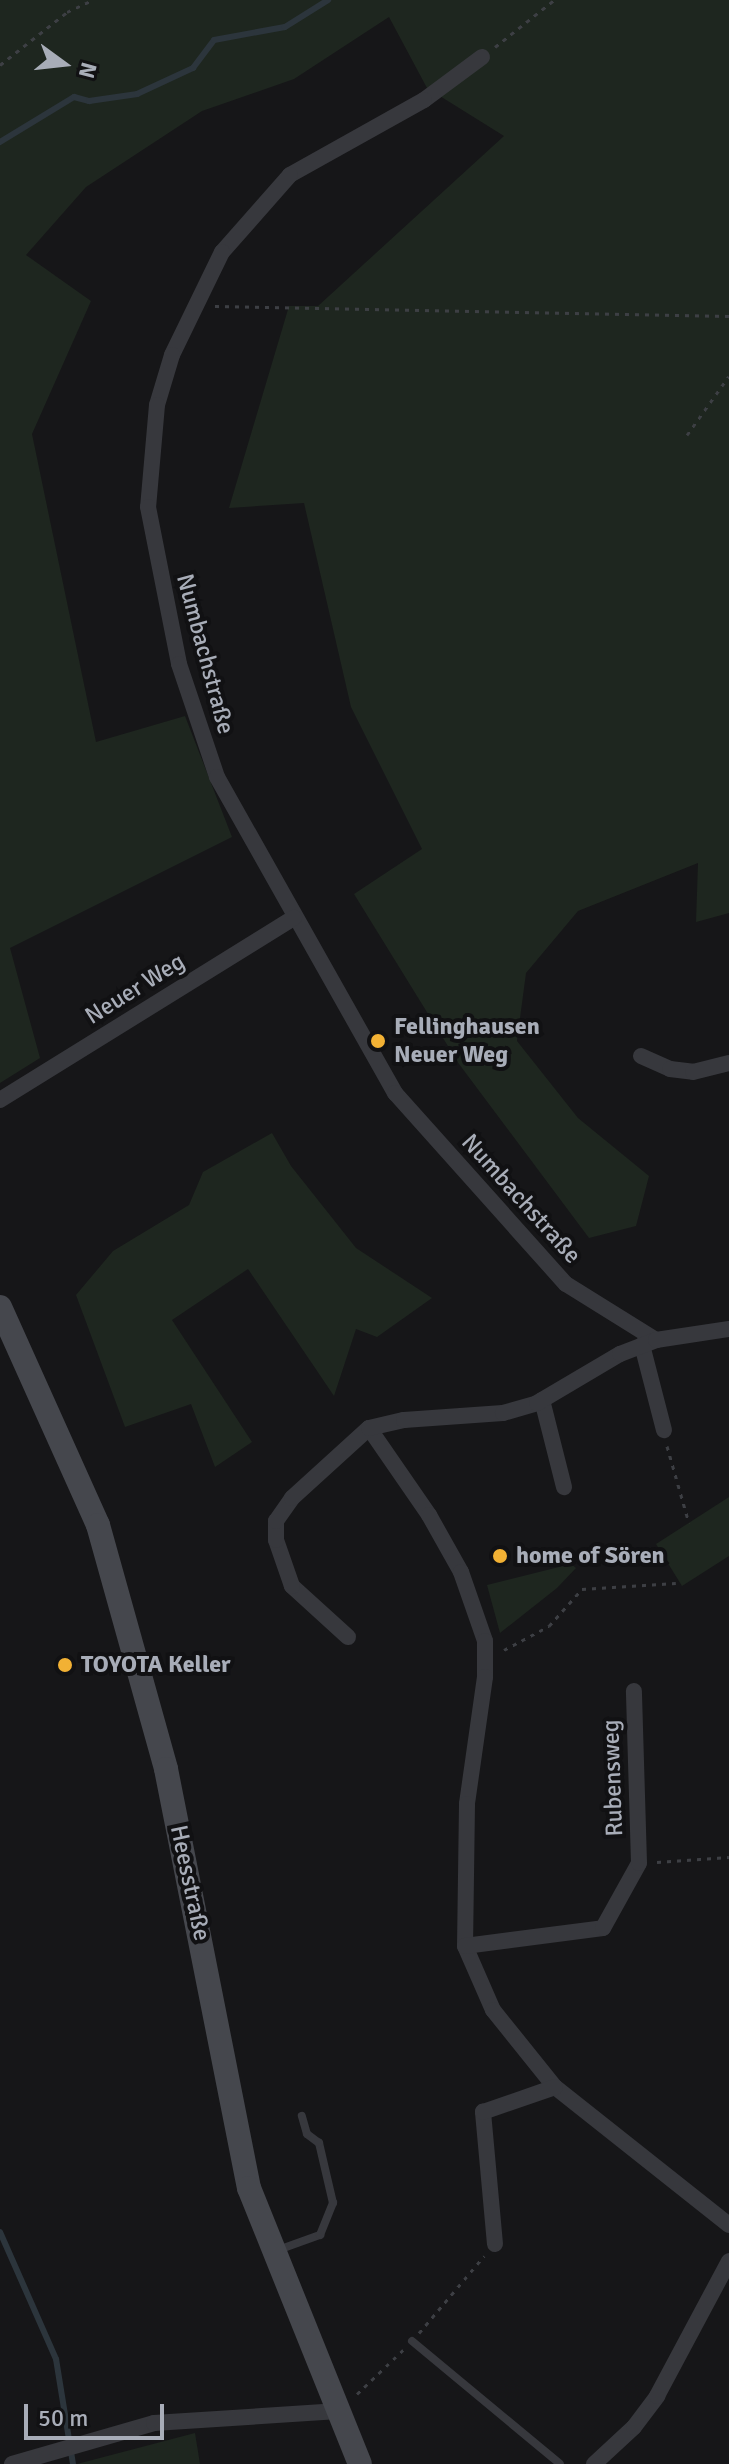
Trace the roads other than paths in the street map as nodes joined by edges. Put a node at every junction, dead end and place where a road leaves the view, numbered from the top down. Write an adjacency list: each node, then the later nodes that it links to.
1 (482, 57): 2 (street, Numbachstraße)
2 (294, 918): 5 (street, Neuer Weg); 8 (street, Numbachstraße)
3 (641, 1056): 4 (street)
4 (729, 1063)
5 (0, 1100)
6 (0, 1307): 20 (main road, Heesstraße)
7 (729, 1329): 8 (street)
8 (649, 1343): 9 (street); 11 (street)
9 (542, 1400): 10 (street); 12 (street)
10 (369, 1428): 13 (street); 15 (street)
11 (664, 1430)
12 (564, 1487)
13 (348, 1637)
14 (634, 1691): 15 (street, Rubensweg)
15 (465, 1946): 16 (street)
16 (555, 2087): 18 (street); 19 (street)
17 (302, 2116): 20 (lane)
18 (729, 2225)
19 (495, 2244)
20 (274, 2251): 23 (main road, Heesstraße)
21 (729, 2261): 27 (street)
22 (412, 2341): 26 (lane)
23 (339, 2411): 24 (street); 25 (main road, Heesstraße)
24 (12, 2464)
25 (360, 2464)
26 (560, 2464)
27 (594, 2464)

